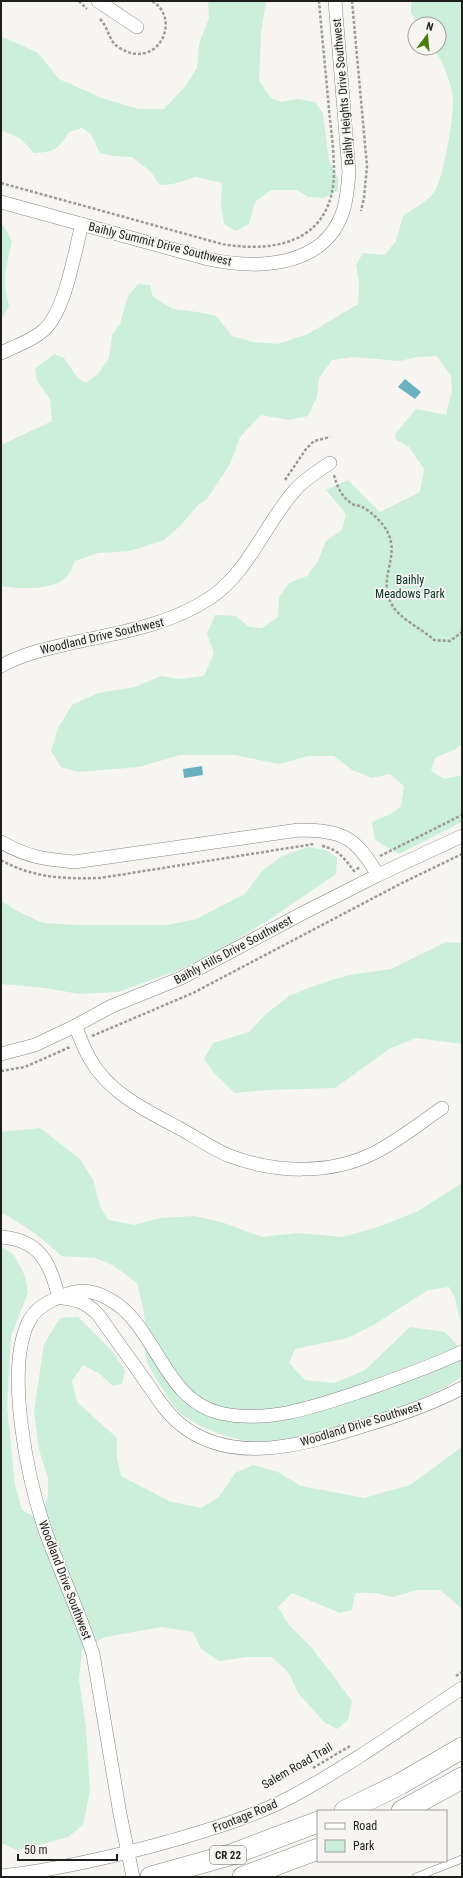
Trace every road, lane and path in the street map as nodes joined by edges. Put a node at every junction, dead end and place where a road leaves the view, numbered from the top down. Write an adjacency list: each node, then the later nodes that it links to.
1 (98, 1): 5 (street)
2 (319, 1): 6 (path)
3 (335, 1): 7 (street, Baihly Heights Drive Southwest)
4 (352, 1): 9 (path)
5 (137, 27)
6 (1, 183)
7 (349, 183): 10 (street, Baihly Summit Drive Southwest)
8 (1, 202): 10 (street, Baihly Summit Drive Southwest)
9 (361, 211)
10 (82, 224): 11 (street)
11 (1, 353)
12 (330, 437): 14 (path)
13 (330, 463): 15 (path); 16 (street, Woodland Drive Southwest)
14 (284, 481)
15 (462, 632)
16 (1, 666)
17 (462, 815): 21 (path)
18 (462, 836): 24 (street, Baihly Hills Drive Southwest)
19 (1, 842): 24 (street)
20 (462, 854): 26 (path)
21 (382, 855)
22 (1, 860): 23 (path)
23 (354, 871)
24 (378, 876): 25 (street, Baihly Hills Drive Southwest)
25 (75, 1026): 26 (street); 27 (street, Baihly Hills Drive Southwest)
26 (82, 1041): 28 (path); 29 (street)
27 (1, 1054)
28 (1, 1071)
29 (442, 1108)
30 (1, 1237): 31 (street)
31 (59, 1297): 32 (street, Woodland Drive Southwest); 33 (street, Woodland Drive Southwest); 45 (street, Woodland Drive Southwest)
32 (462, 1352)
33 (462, 1388)
34 (462, 1672): 35 (path)
35 (456, 1676)
36 (462, 1688): 45 (street, Frontage Road)
37 (351, 1745): 39 (path, Salem Road Trail)
38 (462, 1748): 41 (main road)
39 (312, 1769)
40 (462, 1778): 42 (main road)
41 (347, 1810)
42 (404, 1810)
43 (317, 1822): 49 (main road, CR 22)
44 (317, 1849): 50 (main road, CR 22)
45 (129, 1853): 47 (street, Frontage Road); 48 (street, Woodland Drive Southwest)
46 (462, 1859): 51 (lane)
47 (1, 1876)
48 (133, 1877)
49 (151, 1877)
50 (243, 1877)
51 (416, 1877)

